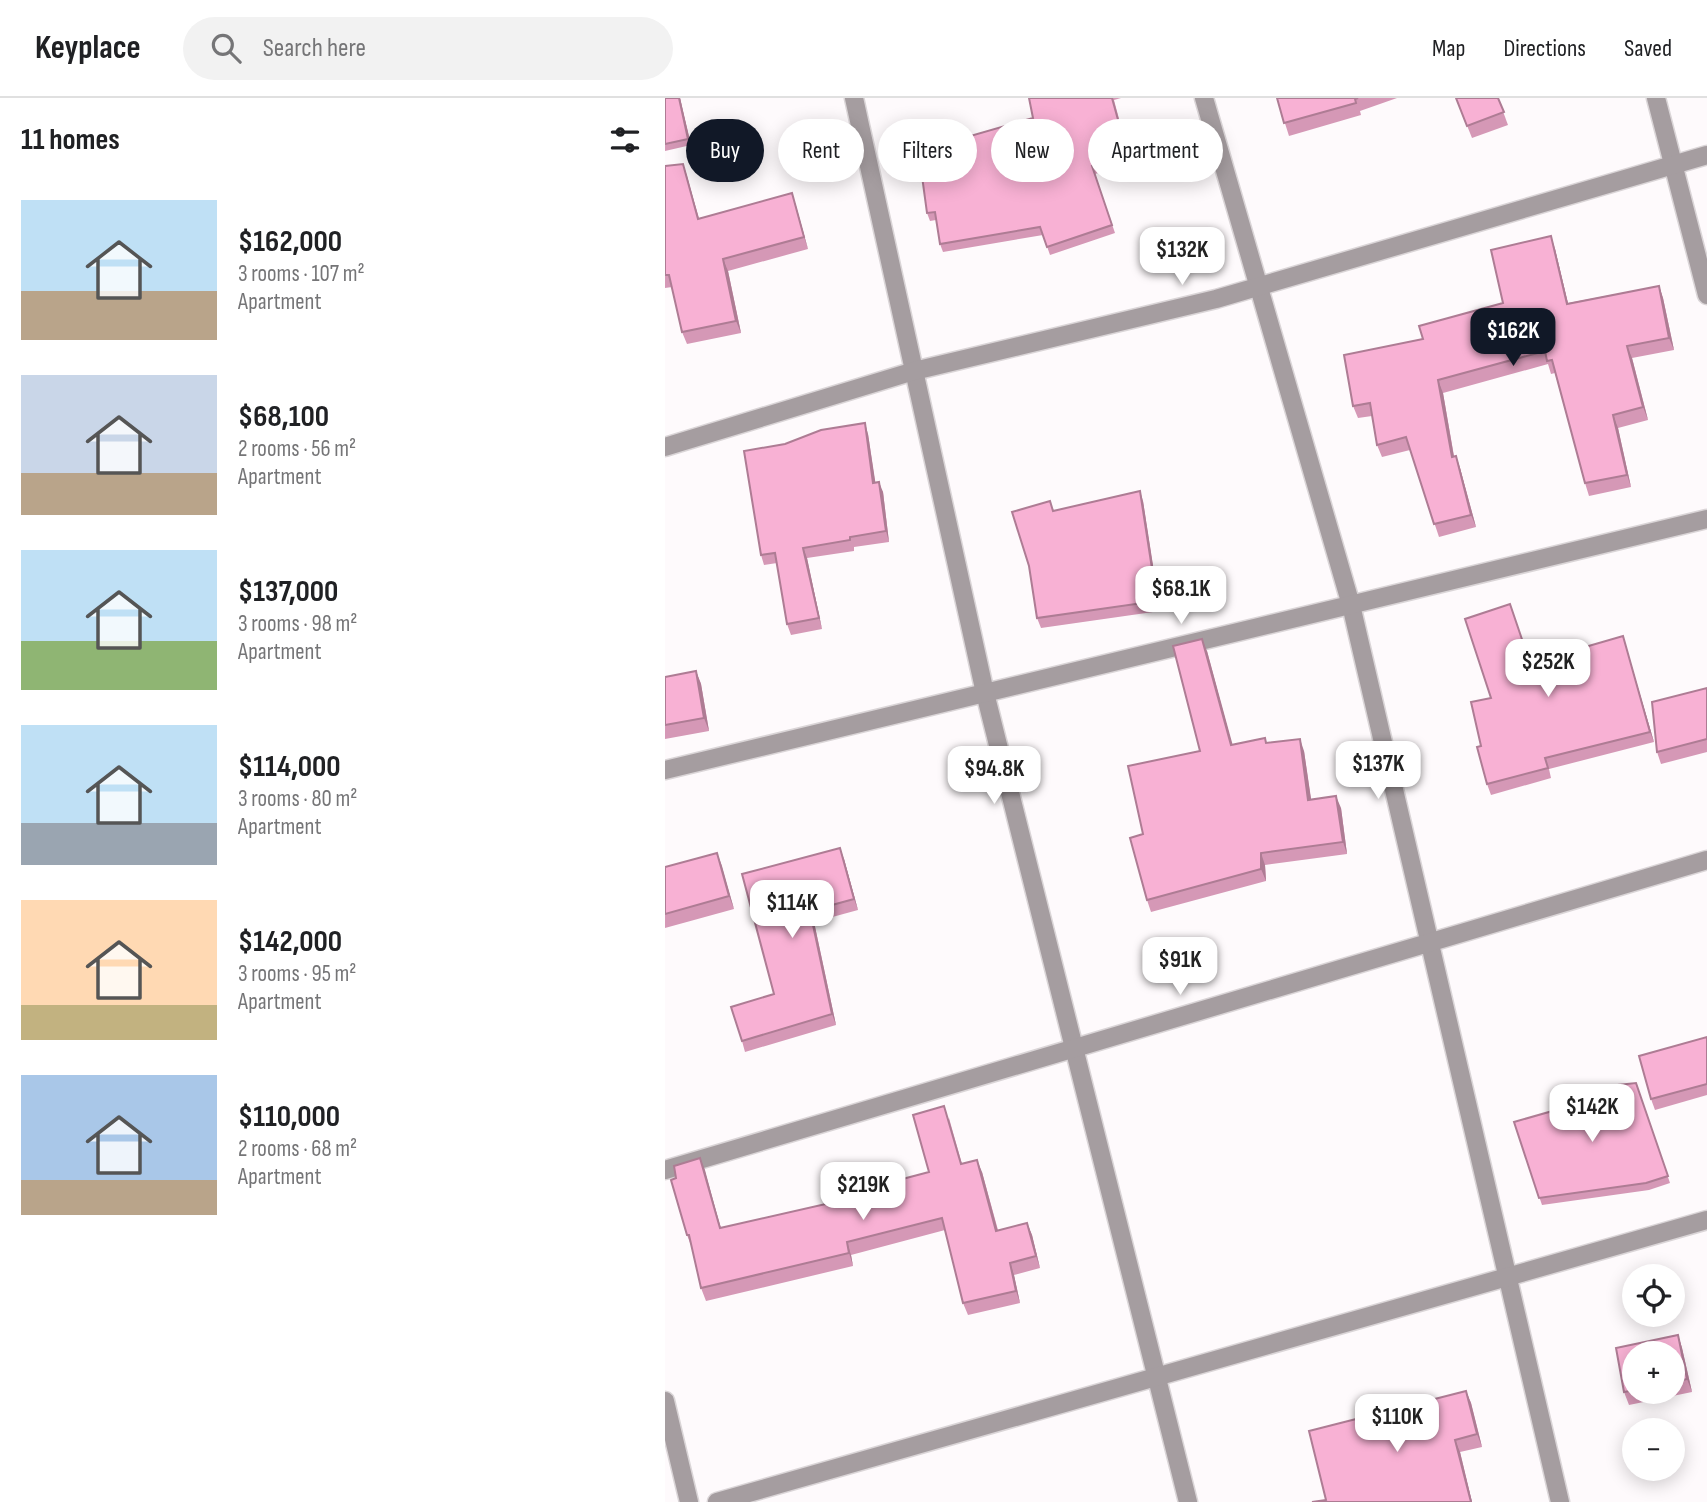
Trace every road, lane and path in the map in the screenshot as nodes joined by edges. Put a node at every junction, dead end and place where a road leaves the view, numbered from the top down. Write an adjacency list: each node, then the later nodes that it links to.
1 (854, 98): 8 (street)
2 (1204, 98): 6 (street)
3 (1655, 98): 5 (street)
4 (1707, 155): 5 (street)
5 (1673, 164): 6 (street); 7 (street)
6 (1259, 286): 8 (street); 11 (street)
7 (1707, 295)
8 (914, 371): 9 (street); 12 (street)
9 (665, 447)
10 (1707, 519): 11 (street)
11 (1351, 604): 12 (street); 15 (street)
12 (985, 693): 13 (street); 16 (street)
13 (665, 770)
14 (1707, 860): 15 (street)
15 (1430, 943): 16 (street); 19 (street)
16 (1075, 1048): 17 (street); 20 (street)
17 (665, 1170)
18 (1707, 1220): 19 (street)
19 (1509, 1277): 20 (street); 26 (street)
20 (1157, 1376): 24 (street); 25 (street)
21 (665, 1401): 22 (street)
22 (669, 1436): 23 (street)
23 (689, 1502)
24 (717, 1502)
25 (1188, 1502)
26 (1560, 1502)

